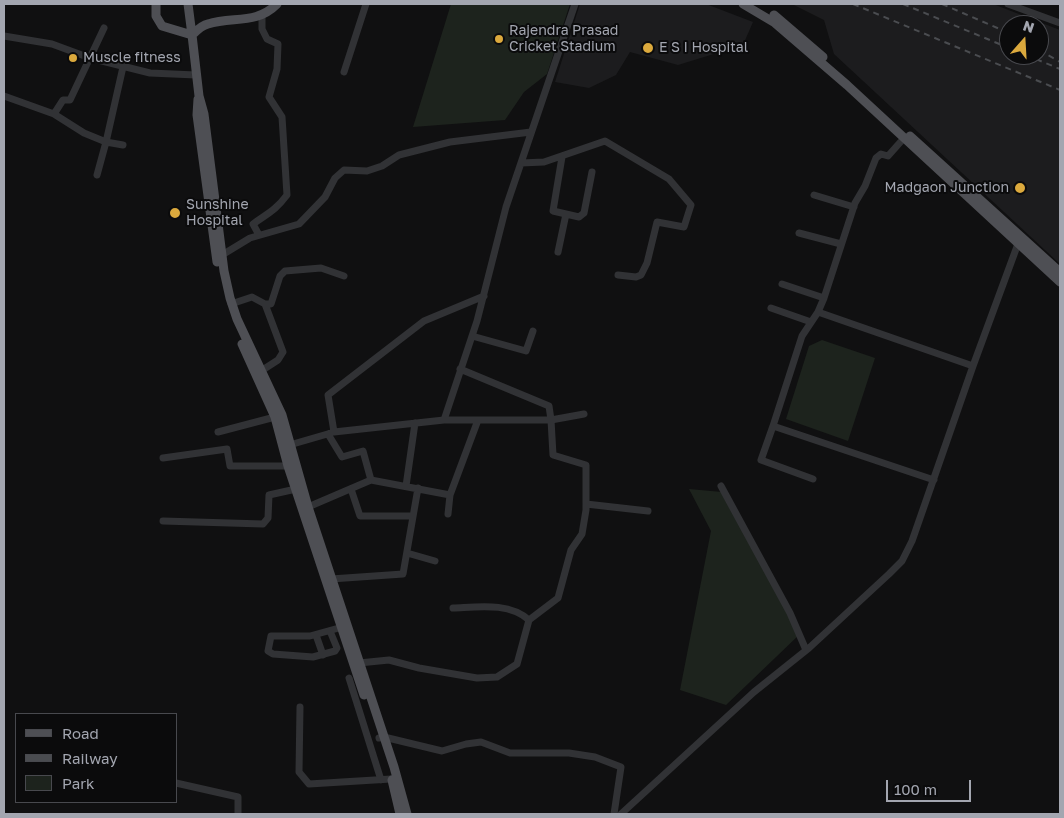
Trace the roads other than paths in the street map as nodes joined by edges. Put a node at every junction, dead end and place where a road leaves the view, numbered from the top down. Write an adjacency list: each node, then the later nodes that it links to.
1 (156, 4): 12 (main road)
2 (188, 4): 12 (main road)
3 (277, 4): 9 (main road)
4 (366, 4): 16 (street)
5 (575, 4): 20 (street)
6 (743, 4): 21 (main road)
7 (754, 4): 32 (main road)
8 (1013, 5): 10 (street)
9 (262, 15): 12 (main road); 34 (street)
10 (1060, 23)
11 (104, 28): 14 (street)
12 (192, 35): 17 (main road)
13 (4, 36): 14 (street)
14 (90, 58): 15 (street); 19 (street)
15 (123, 67): 17 (street); 22 (street)
16 (344, 72)
17 (196, 75): 30 (main road)
18 (4, 96): 19 (street)
19 (54, 114): 22 (street)
20 (530, 132): 25 (street); 34 (street)
21 (904, 138): 29 (street); 32 (main road)
22 (106, 142): 23 (street); 27 (street)
23 (123, 145)
24 (562, 157): 25 (street); 31 (street); 40 (street)
25 (520, 162): 44 (street)
26 (592, 172): 31 (street)
27 (97, 175)
28 (814, 194): 29 (street)
29 (854, 207): 36 (street)
30 (213, 210): 38 (main road); 57 (main road)
31 (566, 214): 37 (street)
32 (998, 222): 35 (main road)
33 (800, 233): 36 (street)
34 (260, 235): 38 (street)
35 (1019, 241): 39 (main road); 42 (main road); 53 (street)
36 (841, 244): 45 (street)
37 (558, 252)
38 (222, 255): 46 (main road)
39 (1060, 272)
40 (618, 275)
41 (344, 276): 47 (street)
42 (1060, 282)
43 (782, 284): 45 (street)
44 (484, 296): 52 (street); 64 (street)
45 (824, 298): 49 (street)
46 (231, 304): 47 (street); 55 (main road)
47 (265, 304): 55 (street)
48 (771, 308): 50 (street)
49 (818, 312): 50 (street); 53 (street)
50 (811, 322): 62 (street)
51 (533, 331): 52 (street)
52 (472, 336): 54 (street)
53 (973, 366): 70 (street)
54 (460, 369): 58 (street); 60 (street)
55 (261, 371): 65 (main road)
56 (584, 414): 60 (street)
57 (275, 417): 63 (street); 65 (main road)
58 (444, 420): 59 (street); 61 (street)
59 (478, 420): 60 (street); 76 (street)
60 (551, 420): 77 (street)
61 (415, 423): 64 (street); 71 (street)
62 (772, 426): 68 (street); 70 (street)
63 (218, 432)
64 (331, 433): 65 (street); 69 (street)
65 (287, 445): 67 (main road); 78 (main road)
66 (163, 458): 67 (street)
67 (288, 466): 74 (main road)
68 (813, 479)
69 (371, 480): 71 (street); 75 (street)
70 (934, 480): 93 (street)
71 (406, 486): 73 (street)
72 (721, 486): 93 (street)
73 (418, 488): 76 (street); 81 (street)
74 (296, 489): 82 (street); 88 (main road)
75 (351, 489): 78 (street); 81 (street)
76 (450, 495): 80 (street)
77 (586, 504): 79 (street); 87 (street)
78 (308, 507): 85 (main road)
79 (648, 511)
80 (448, 514)
81 (414, 516): 83 (street)
82 (163, 521)
83 (407, 553): 84 (street); 85 (street)
84 (435, 561)
85 (331, 579): 88 (main road)
86 (453, 608): 87 (street)
87 (529, 620): 95 (street)
88 (344, 626): 89 (street); 91 (main road); 95 (main road)
89 (330, 631): 90 (street); 92 (street)
90 (316, 635): 94 (street); 94 (street)
91 (347, 647): 92 (street); 98 (main road)
92 (336, 650): 94 (street)
93 (806, 650): 106 (street)
94 (323, 655)
95 (360, 663): 98 (main road)
96 (349, 678): 100 (street)
97 (300, 707): 100 (street)
98 (381, 737): 99 (main road); 104 (main road); 105 (street)
99 (392, 779): 100 (street); 103 (main road)
100 (381, 780)
101 (178, 783): 102 (street)
102 (238, 814)
103 (400, 814)
104 (407, 814)
105 (614, 814)
106 (620, 814)

